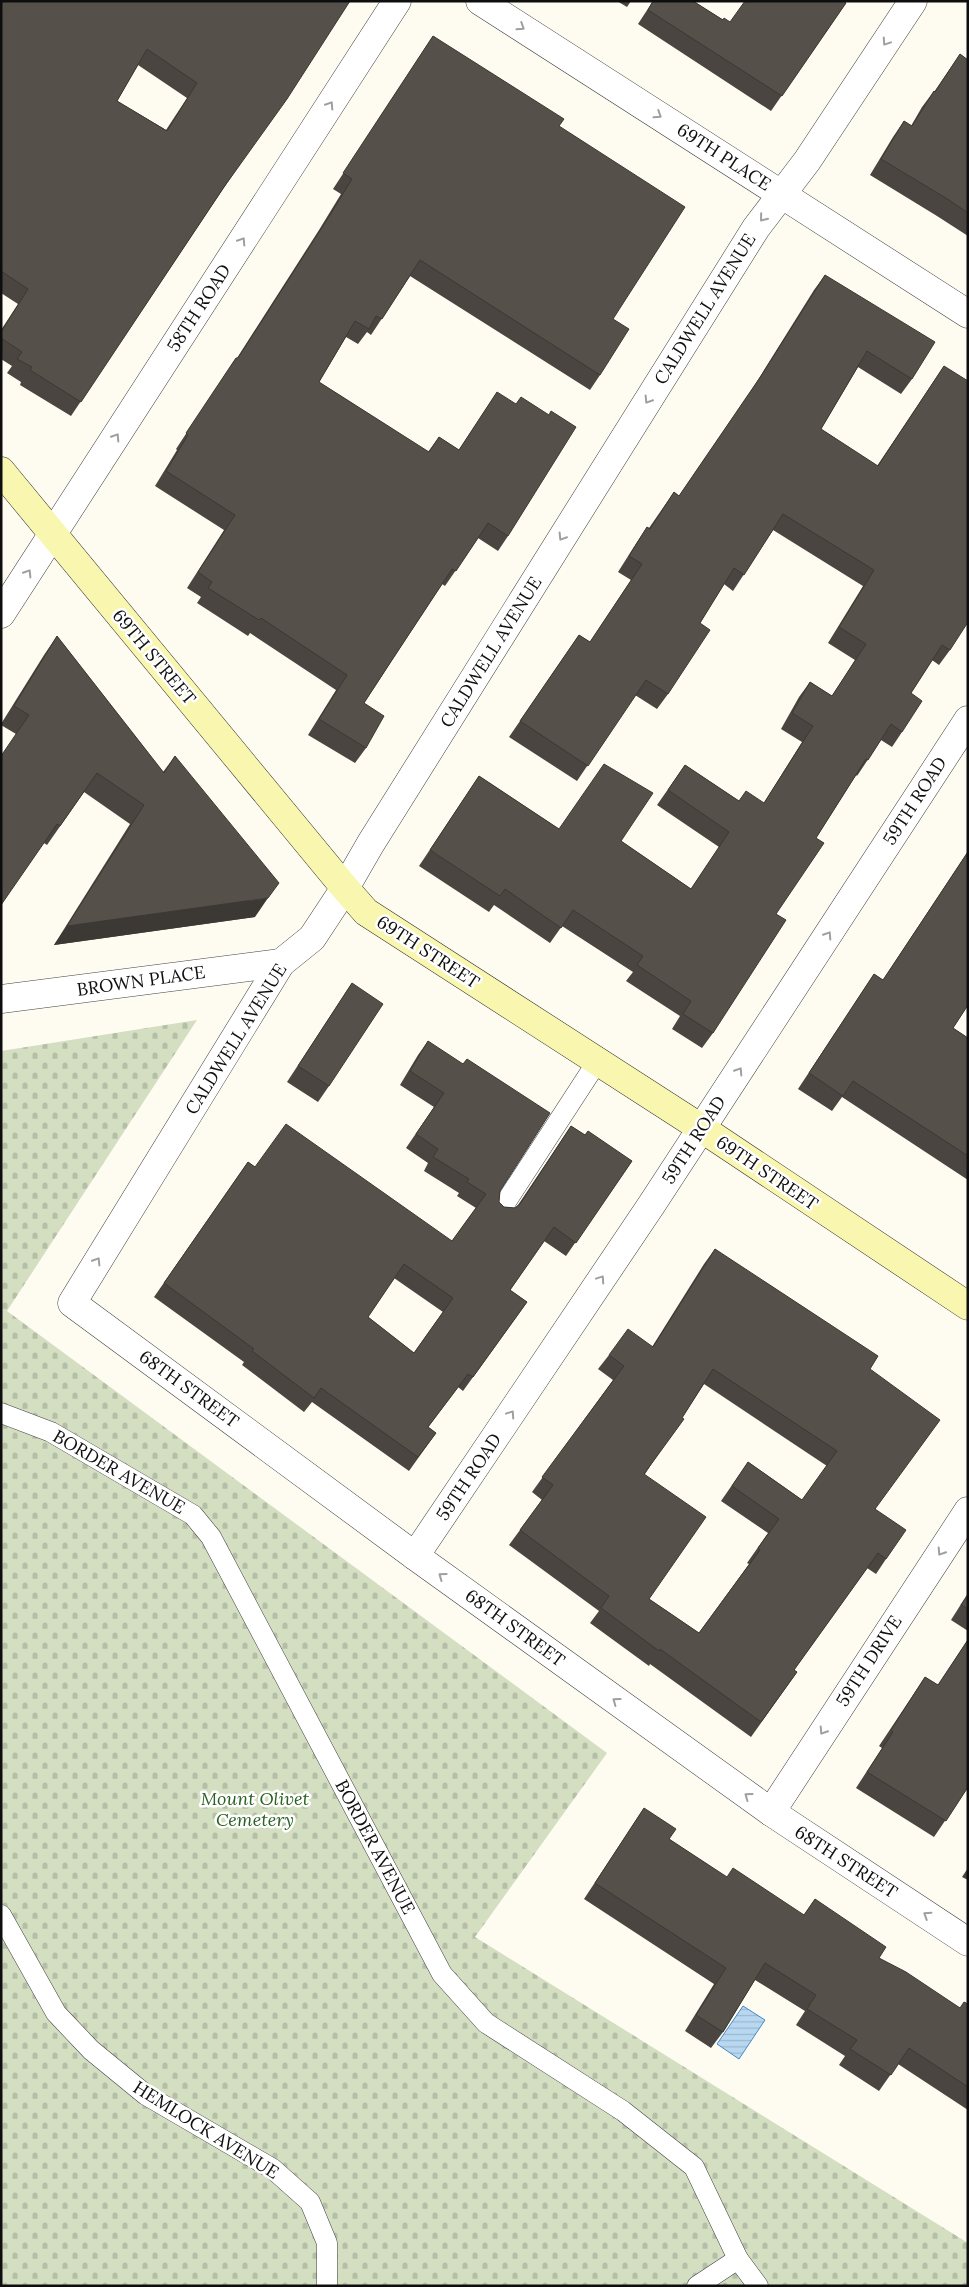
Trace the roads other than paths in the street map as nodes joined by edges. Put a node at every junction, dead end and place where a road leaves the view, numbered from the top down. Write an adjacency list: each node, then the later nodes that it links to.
1 (397, 1): 7 (street, 58TH ROAD, one-way to 1)
2 (480, 1): 4 (street, 69TH PLACE, one-way to 4)
3 (913, 1): 4 (street, CALDWELL AVENUE, one-way to 4)
4 (782, 194): 5 (street, 69TH PLACE); 10 (street, CALDWELL AVENUE, one-way to 10)
5 (968, 314)
6 (1, 471): 7 (main road, 69TH STREET)
7 (53, 534): 8 (street, 58TH ROAD, one-way to 7); 10 (main road, 69TH STREET)
8 (1, 614)
9 (968, 720): 14 (street, 59TH ROAD, one-way to 9)
10 (345, 888): 11 (street, CALDWELL AVENUE); 13 (main road, 69TH STREET)
11 (281, 963): 12 (street, BROWN PLACE); 16 (street, CALDWELL AVENUE, one-way to 11)
12 (1, 999)
13 (598, 1062): 14 (main road, 69TH STREET); 15 (lane)
14 (701, 1128): 17 (main road, 69TH STREET); 20 (street, 59TH ROAD, one-way to 14)
15 (500, 1211)
16 (72, 1303): 20 (street, 68TH STREET)
17 (968, 1306)
18 (1, 1413): 24 (lane, BORDER AVENUE)
19 (968, 1511): 21 (street, 59TH DRIVE, one-way to 21)
20 (415, 1556): 21 (street, 68TH STREET, one-way to 20)
21 (771, 1812): 23 (street, 68TH STREET, one-way to 21)
22 (1, 1915): 25 (lane, HEMLOCK AVENUE)
23 (968, 1942)
24 (738, 2259): 26 (lane); 27 (lane, BORDER AVENUE)
25 (326, 2286)
26 (697, 2286)
27 (758, 2286)

